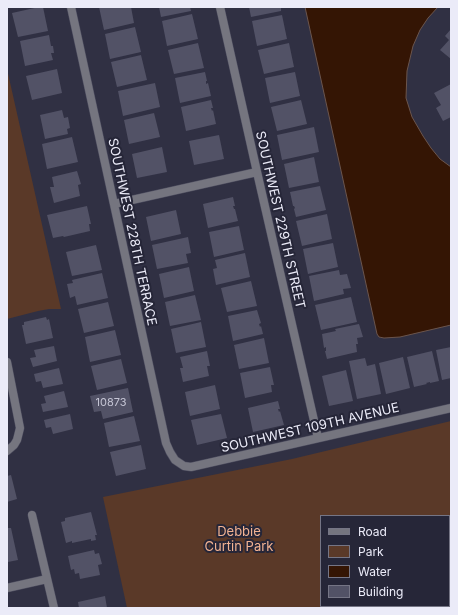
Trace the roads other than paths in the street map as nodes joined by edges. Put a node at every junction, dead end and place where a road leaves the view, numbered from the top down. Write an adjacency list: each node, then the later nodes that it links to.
1 (71, 7): 4 (street, SOUTHWEST 228TH TERRACE)
2 (220, 7): 3 (street, SOUTHWEST 229TH STREET)
3 (256, 172): 4 (street); 7 (street, SOUTHWEST 229TH STREET)
4 (114, 204): 9 (street, SOUTHWEST 228TH TERRACE)
5 (7, 362): 8 (street)
6 (451, 408): 7 (street, SOUTHWEST 109TH AVENUE)
7 (318, 438): 9 (street, SOUTHWEST 109TH AVENUE)
8 (7, 451)
9 (175, 460)
10 (32, 515): 11 (street)
11 (47, 579): 12 (street); 13 (street)
12 (7, 588)
13 (54, 608)

